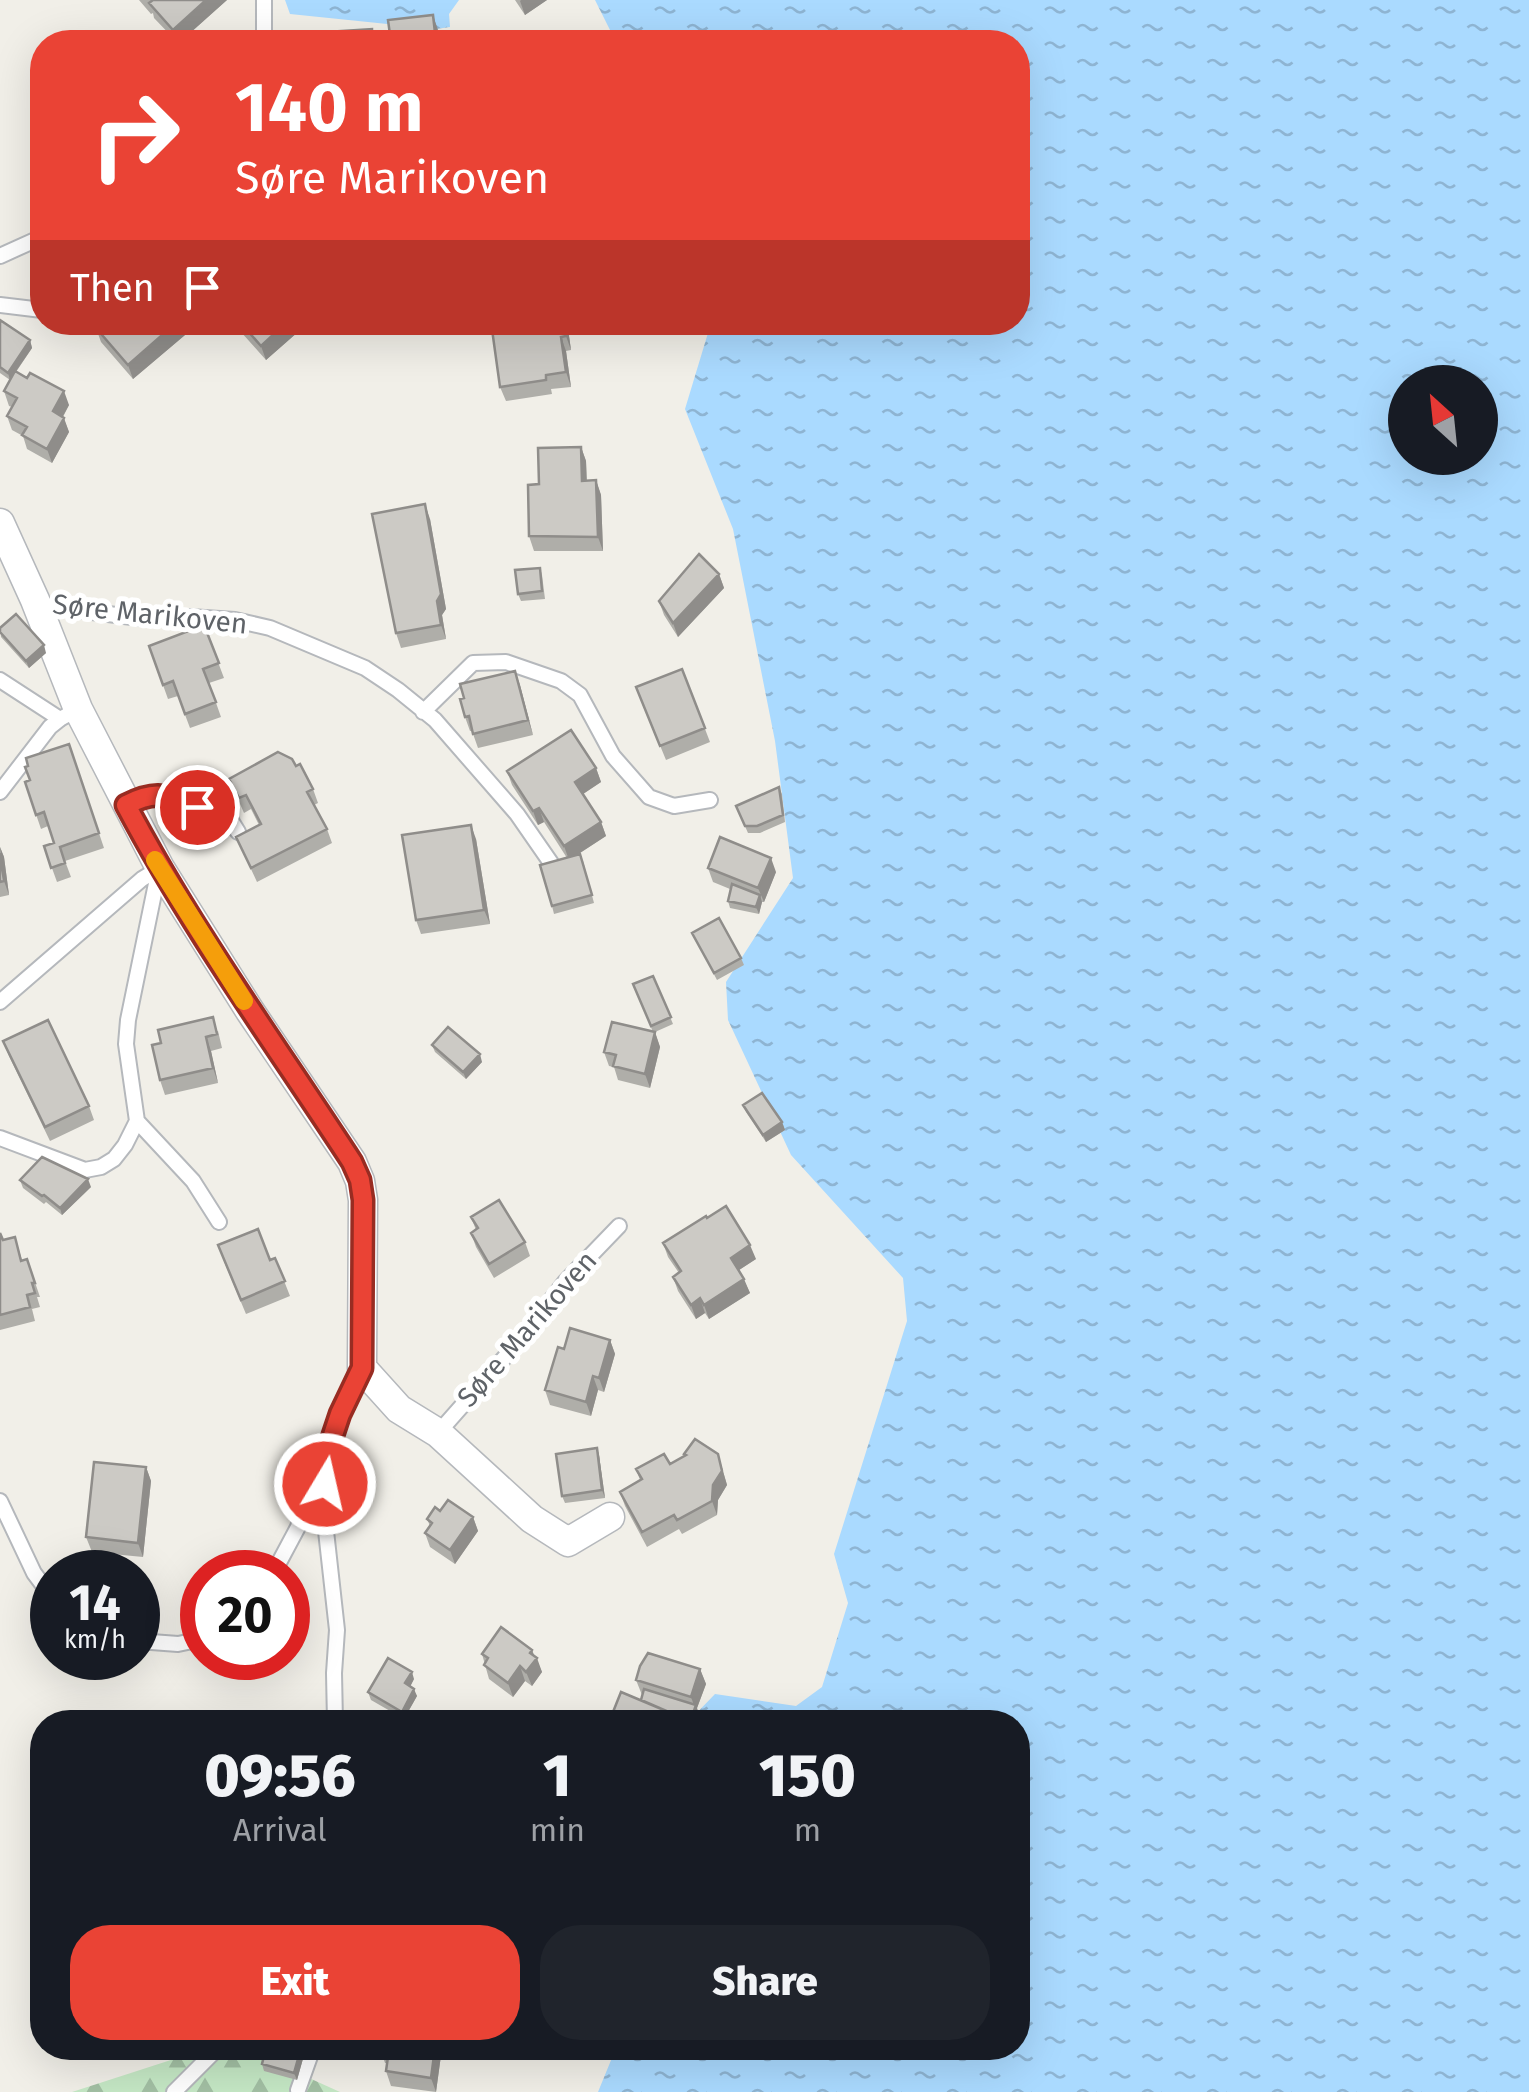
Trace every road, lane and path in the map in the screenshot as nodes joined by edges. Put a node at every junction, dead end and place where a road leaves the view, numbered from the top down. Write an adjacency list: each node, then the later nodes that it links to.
1 (264, 0): 2 (lane)
2 (264, 30)
3 (30, 242): 4 (lane)
4 (0, 256)
5 (0, 305): 6 (lane)
6 (30, 309)
7 (0, 523): 8 (street, Søre Marikoven)
8 (35, 600): 10 (lane, Søre Marikoven); 11 (street, Søre Marikoven)
9 (0, 680): 11 (lane)
10 (423, 712): 13 (lane); 16 (lane, Søre Marikoven)
11 (69, 714): 12 (lane); 14 (street, Søre Marikoven)
12 (0, 792)
13 (710, 800)
14 (126, 805): 15 (lane); 17 (street, Søre Marikoven)
15 (238, 832)
16 (551, 863)
17 (160, 868): 18 (lane); 19 (lane); 23 (street, Søre Marikoven)
18 (0, 1002)
19 (137, 1121): 20 (lane); 21 (lane)
20 (0, 1138)
21 (219, 1222)
22 (619, 1226): 24 (lane, Søre Marikoven)
23 (362, 1368): 24 (street, Søre Marikoven); 25 (lane, Søre Marikoven)
24 (438, 1433): 27 (street, Søre Marikoven)
25 (326, 1456): 28 (lane, Søre Marikoven); 30 (lane, Søre Marikoven)
26 (0, 1501): 29 (lane)
27 (610, 1518)
28 (286, 1550)
29 (30, 1565)
30 (334, 1710)
31 (206, 2060): 34 (lane)
32 (309, 2060): 33 (lane)
33 (298, 2090)
34 (174, 2092)

